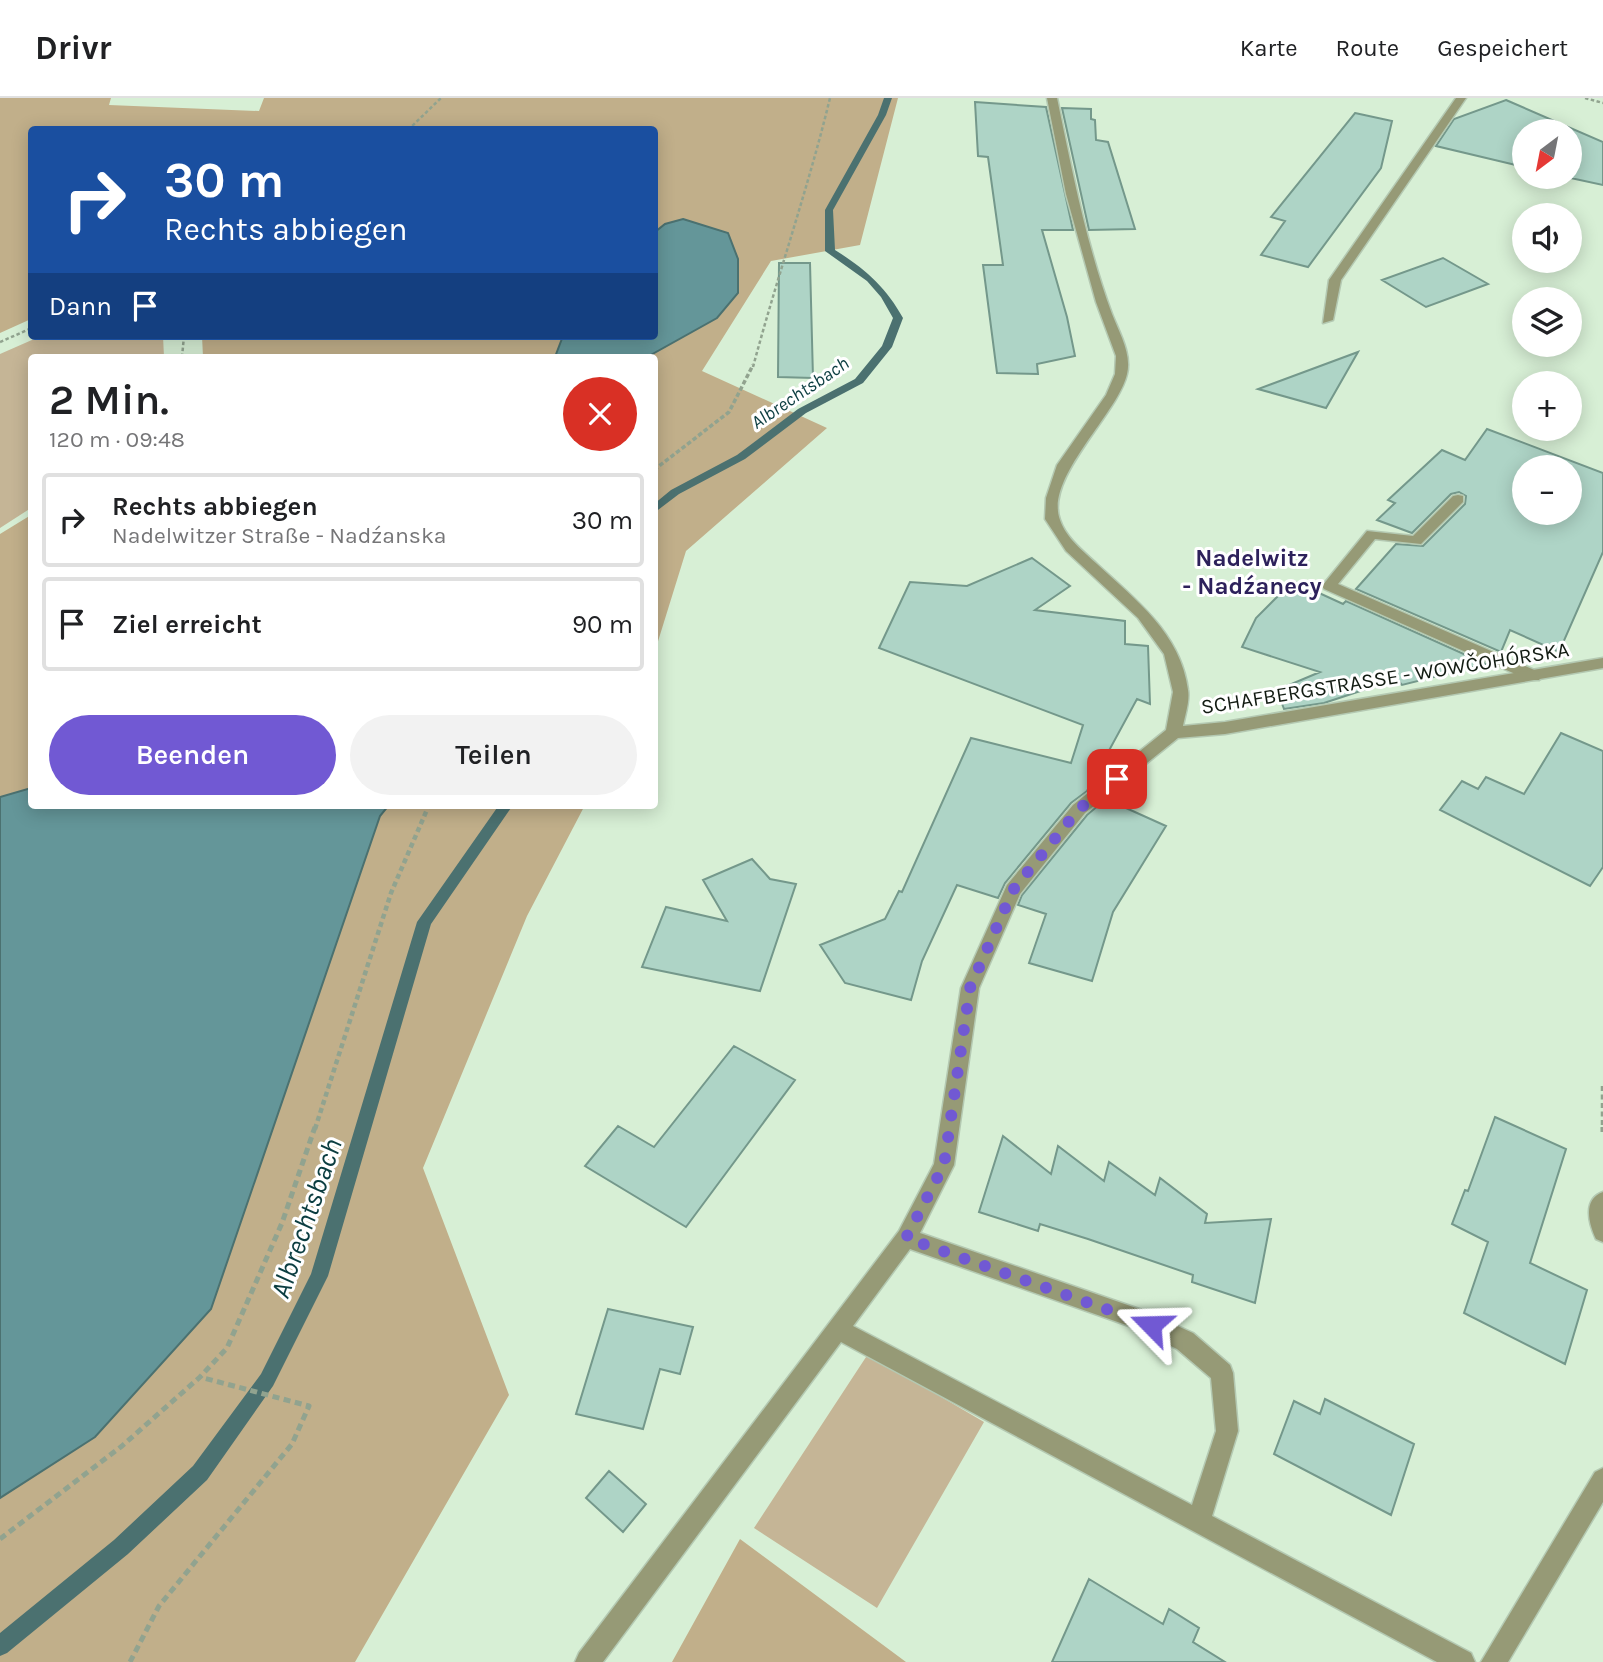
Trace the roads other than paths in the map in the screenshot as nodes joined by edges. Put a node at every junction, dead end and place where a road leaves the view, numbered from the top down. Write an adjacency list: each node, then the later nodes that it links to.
1 (1052, 98): 7 (street)
2 (1461, 98): 3 (street)
3 (1326, 320)
4 (1458, 499): 6 (street)
5 (1603, 663): 6 (street, SCHAFBERGSTRASSE - WOWČOHÓRSKA)
6 (1534, 676): 7 (street, SCHAFBERGSTRASSE - WOWČOHÓRSKA)
7 (1174, 733): 10 (street)
8 (1603, 1201): 9 (street)
9 (1603, 1232)
10 (906, 1238): 11 (street); 13 (street)
11 (838, 1329): 13 (street); 14 (street)
12 (1603, 1480): 16 (street)
13 (1199, 1521): 15 (street)
14 (588, 1662)
15 (1462, 1662)
16 (1494, 1662)

